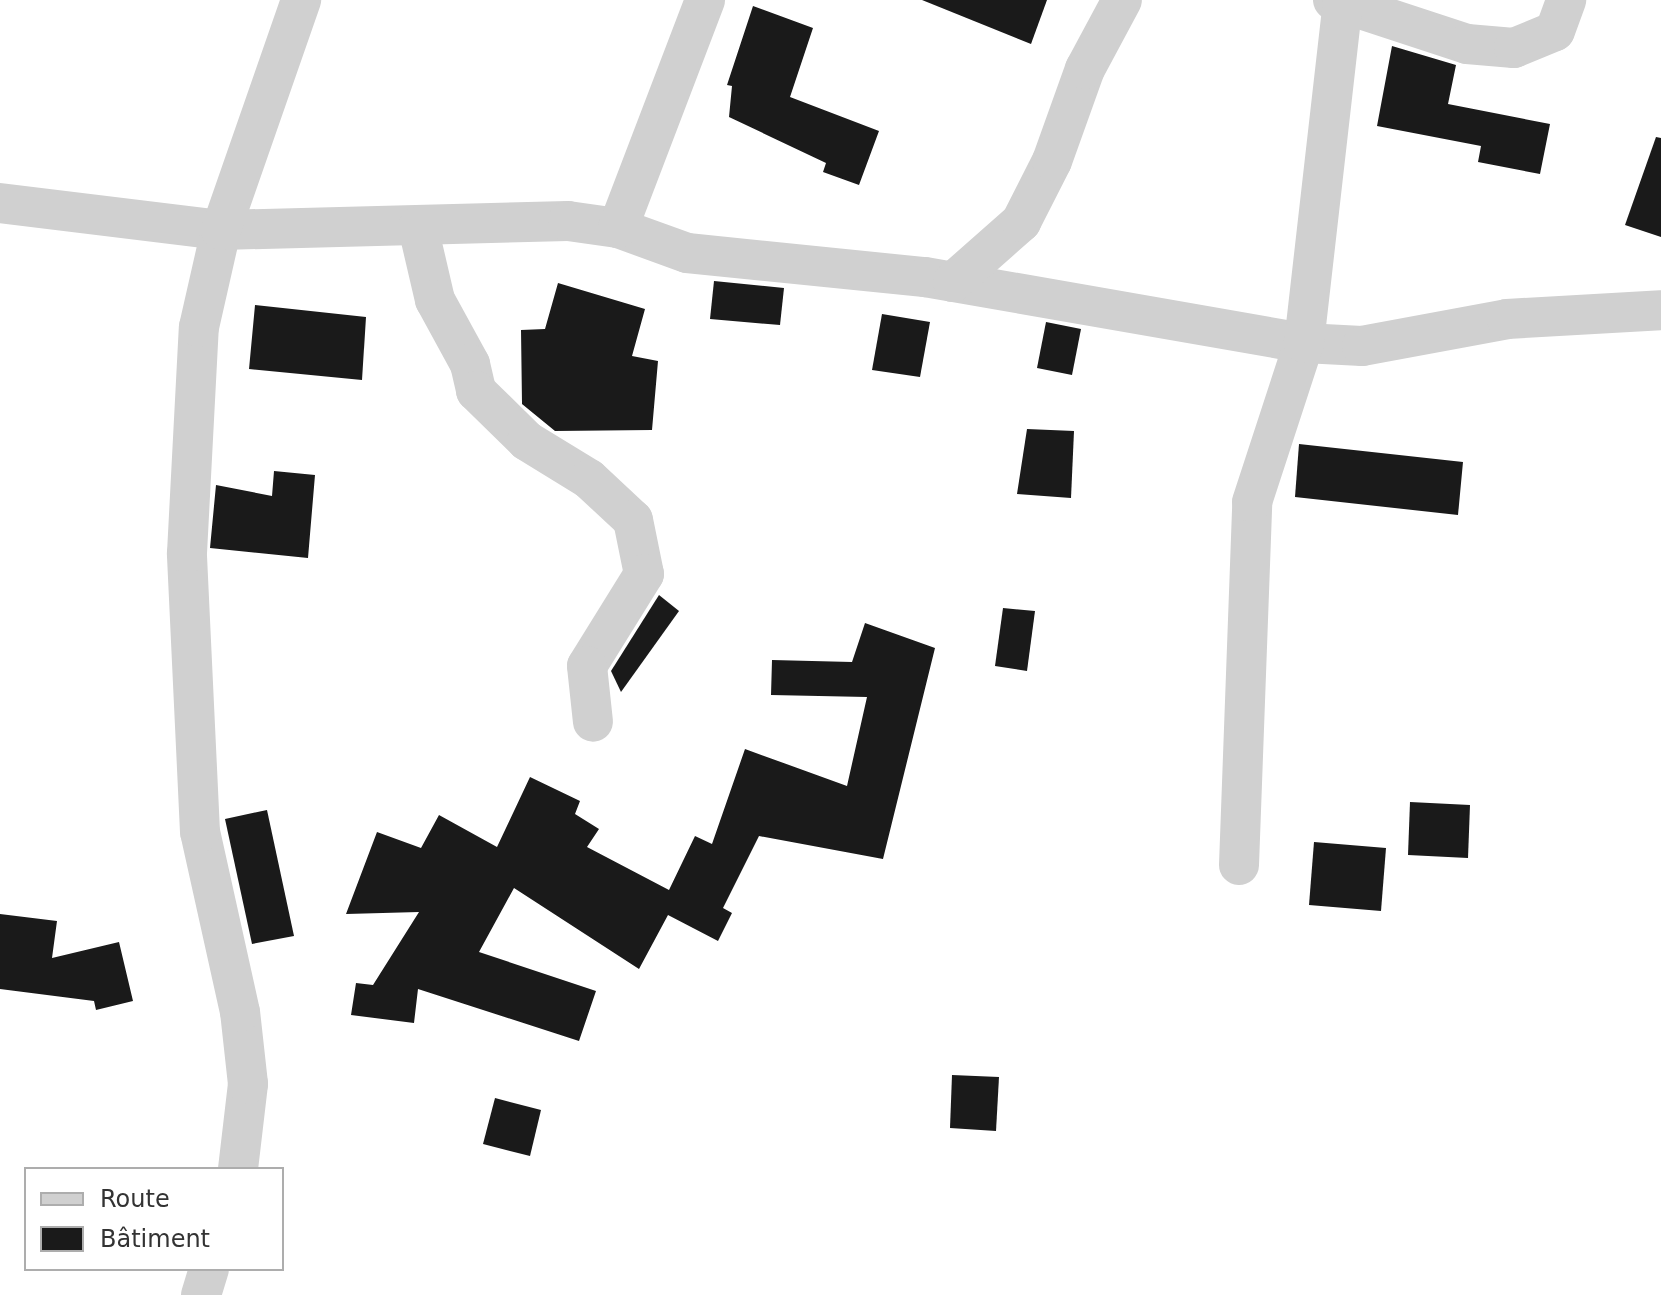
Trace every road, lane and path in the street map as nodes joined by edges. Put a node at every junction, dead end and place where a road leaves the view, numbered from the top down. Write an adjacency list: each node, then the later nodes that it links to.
1 (301, 0): 9 (street)
2 (705, 0): 8 (street)
3 (1122, 0): 10 (street)
4 (1566, 0): 5 (street)
5 (1338, 1): 12 (street)
6 (0, 203): 9 (street)
7 (418, 227): 8 (street); 9 (street); 13 (street)
8 (618, 228): 10 (street)
9 (221, 230): 15 (street)
10 (953, 282): 12 (street)
11 (1661, 310): 12 (street)
12 (1304, 343): 14 (street)
13 (593, 722)
14 (1239, 865)
15 (238, 1167)
16 (208, 1271): 17 (street)
17 (201, 1295)

